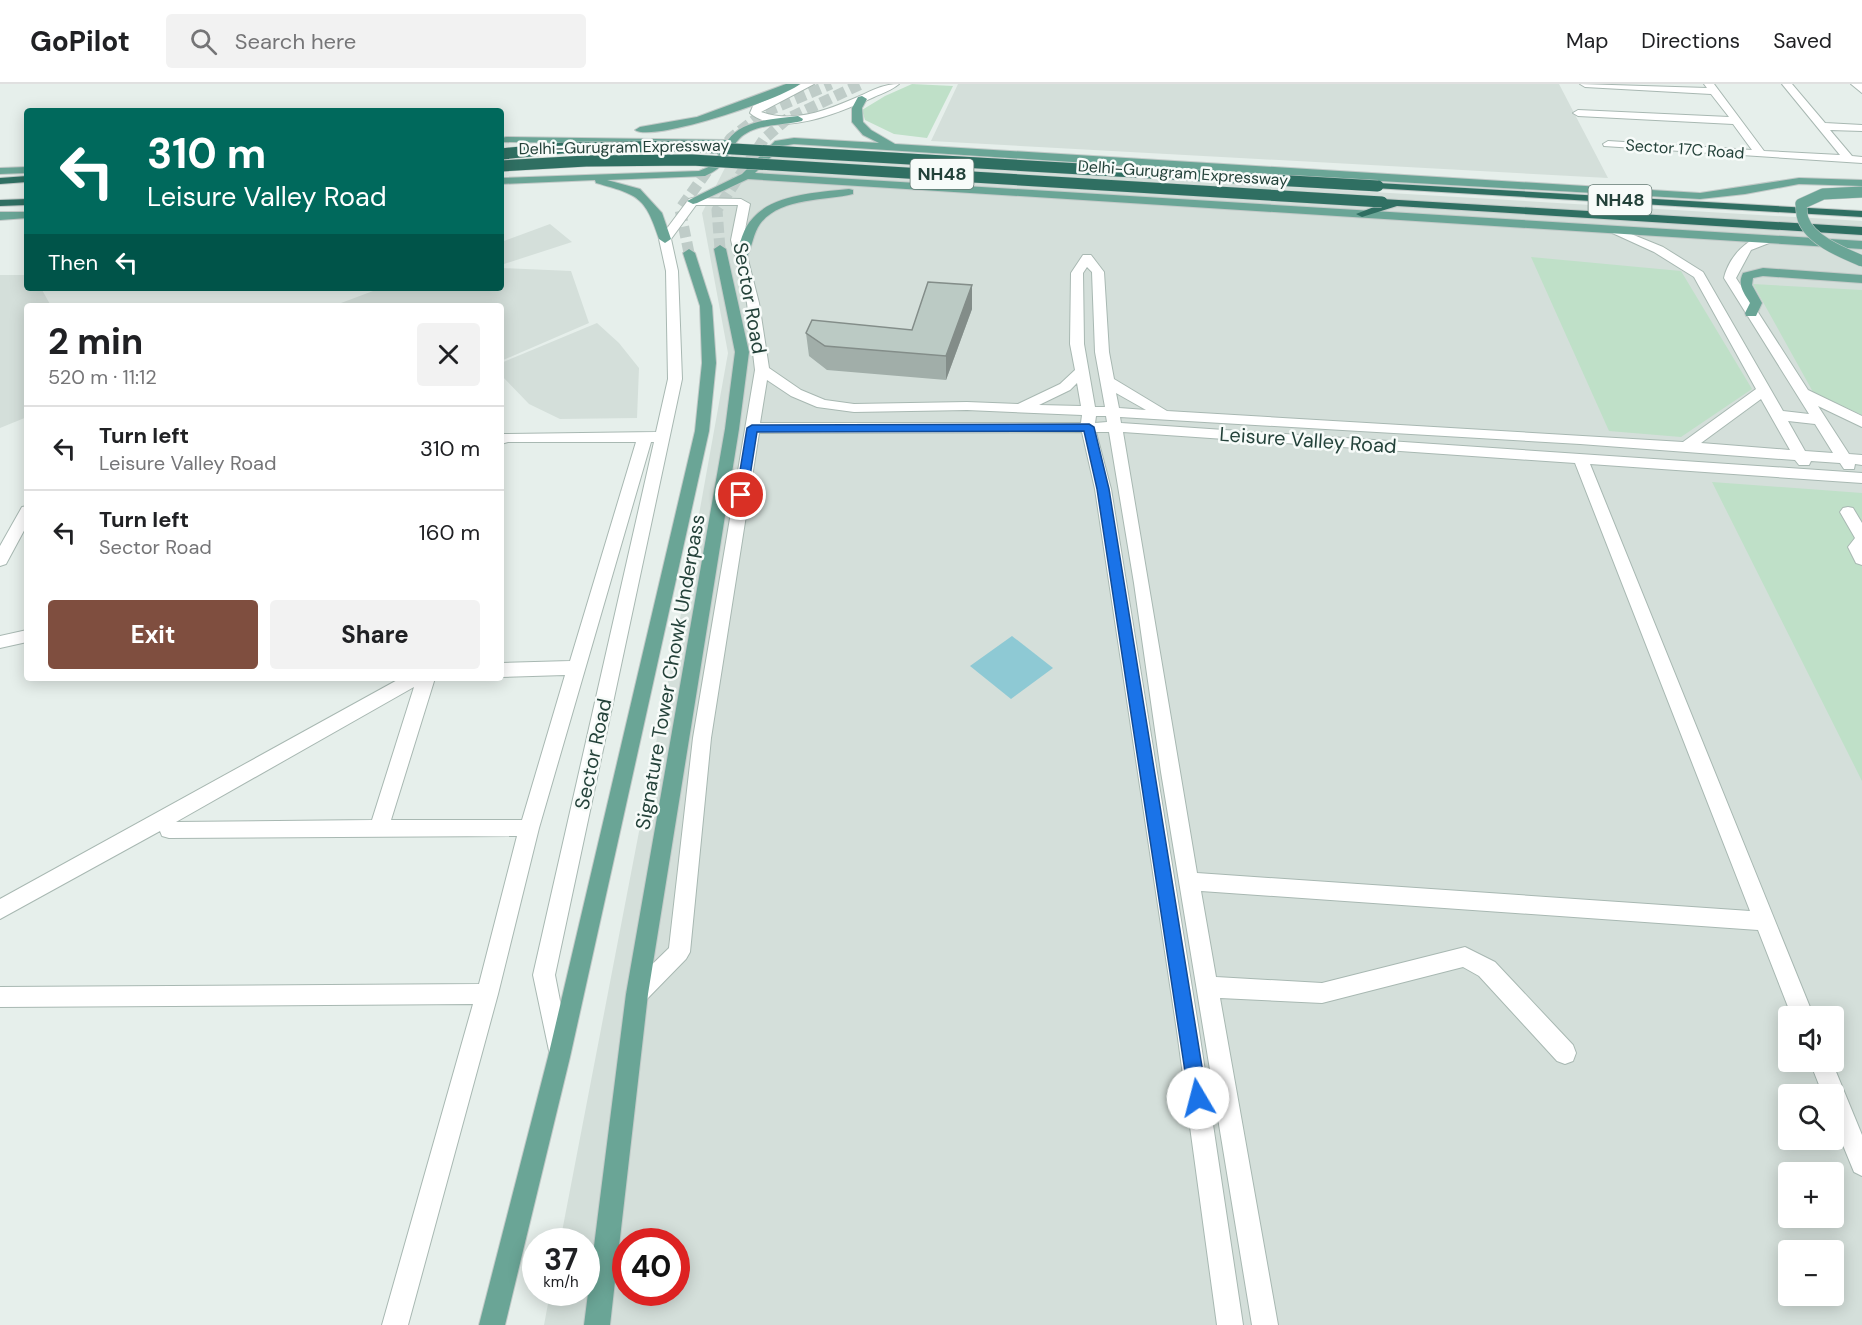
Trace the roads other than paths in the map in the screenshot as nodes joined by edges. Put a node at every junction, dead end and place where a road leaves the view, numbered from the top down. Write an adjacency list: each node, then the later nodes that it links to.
1 (795, 84): 15 (main road)
2 (809, 84): 11 (street)
3 (894, 84): 9 (street)
4 (1586, 84): 7 (street)
5 (1787, 84): 13 (street)
6 (1856, 84): 8 (street)
7 (1712, 88): 12 (street, Sector 17C Road)
8 (1862, 90)
9 (862, 99): 11 (street); 18 (main road)
10 (1578, 113): 12 (street)
11 (798, 119): 16 (main road)
12 (1738, 121): 20 (street, Sector 17C Road)
13 (1821, 126): 14 (street); 21 (street)
14 (1862, 128)
15 (504, 140): 16 (main road)
16 (731, 143): 27 (main road)
17 (1608, 144): 20 (street, Sector 17C Road)
18 (895, 148): 26 (main road); 31 (main road)
19 (504, 154): 37 (highway, Delhi-Gurugram Expressway / NH48, bridge)
20 (1761, 154): 21 (street, Sector 17C Road)
21 (1849, 159): 22 (street, Sector 17C Road)
22 (1862, 160)
23 (504, 166): 40 (highway, Delhi-Gurugram Expressway / NH48, bridge)
24 (24, 170): 25 (main road)
25 (0, 171)
26 (746, 176): 35 (main road); 38 (main road)
27 (587, 177): 30 (main road); 52 (main road)
28 (24, 179): 29 (highway)
29 (0, 181)
30 (504, 181)
31 (1465, 183): 32 (main road); 37 (highway)
32 (1862, 183)
33 (0, 187): 34 (highway)
34 (24, 187)
35 (941, 187): 45 (main road); 57 (main road)
36 (1862, 192): 58 (main road, bridge)
37 (1595, 199): 44 (highway, Delhi-Gurugram Expressway / NH48)
38 (693, 201): 52 (street); 57 (street, Sector Road)
39 (24, 202): 41 (highway)
40 (1398, 202): 43 (highway, Delhi-Gurugram Expressway / NH48); 45 (highway)
41 (0, 203)
42 (1862, 203): 44 (highway)
43 (1435, 205): 49 (main road); 51 (highway, Delhi-Gurugram Expressway / NH48)
44 (1728, 206): 46 (highway, Delhi-Gurugram Expressway / NH48)
45 (1362, 214): 49 (main road)
46 (1862, 214)
47 (24, 215): 48 (main road)
48 (0, 216)
49 (1462, 221): 50 (main road)
50 (1614, 231): 53 (main road); 64 (street)
51 (1862, 231)
52 (665, 239): 74 (street, Sector Road)
53 (1765, 240): 54 (main road); 60 (street)
54 (1862, 245)
55 (720, 249): 103 (main road, Signature Tower Chowk Underpass)
56 (689, 253): 107 (main road, Signature Tower Chowk Underpass)
57 (742, 256): 61 (street, Sector Road)
58 (1862, 261)
59 (1862, 279): 60 (main road)
60 (1751, 313): 65 (street)
61 (762, 370): 66 (street, Leisure Valley Road); 73 (street, Sector Road)
62 (1081, 372): 63 (street); 66 (street); 69 (street)
63 (1107, 381): 67 (street); 70 (street)
64 (1762, 391): 68 (street); 76 (street)
65 (1803, 393): 71 (street); 72 (street)
66 (1019, 407): 69 (street, Leisure Valley Road)
67 (1169, 415): 70 (street, Leisure Valley Road); 76 (street, Leisure Valley Road)
68 (1777, 415): 71 (street); 77 (street)
69 (1089, 419): 70 (street, Leisure Valley Road); 73 (street, Leisure Valley Road); 113 (street)
70 (1114, 420): 78 (street, Leisure Valley Road); 98 (street)
71 (1820, 420): 79 (street)
72 (1862, 422)
73 (752, 428): 103 (street, Sector Road)
74 (654, 436): 75 (street); 91 (street); 107 (street, Sector Road)
75 (504, 438)
76 (1686, 447): 77 (street, Leisure Valley Road)
77 (1800, 455): 79 (street, Leisure Valley Road); 81 (street)
78 (1580, 457): 81 (street, Leisure Valley Road); 100 (street)
79 (1844, 458): 80 (street, Leisure Valley Road); 82 (street)
80 (1862, 460)
81 (1810, 474): 82 (street, Leisure Valley Road)
82 (1859, 478)
83 (1848, 513): 85 (street)
84 (24, 516): 88 (street)
85 (1862, 536)
86 (1862, 541): 87 (street)
87 (1862, 559)
88 (0, 560)
89 (24, 637): 90 (street)
90 (0, 642)
91 (576, 668): 92 (street); 95 (street)
92 (504, 670)
93 (411, 681): 99 (street)
94 (425, 681): 96 (street)
95 (529, 828): 96 (street); 102 (street)
96 (380, 829): 97 (street)
97 (169, 830)
98 (1190, 881): 100 (street); 101 (street)
99 (0, 910)
100 (1764, 921): 105 (street)
101 (1208, 987): 106 (street); 114 (street)
102 (487, 994): 104 (street); 110 (street)
103 (637, 994): 112 (main road)
104 (0, 997)
105 (1799, 1006)
106 (1565, 1053)
107 (559, 1057): 111 (main road, Sector Road)
108 (1825, 1072): 109 (street)
109 (1862, 1164)
110 (395, 1325)
111 (492, 1325)
112 (597, 1325)
113 (1230, 1325)
114 (1265, 1325)

